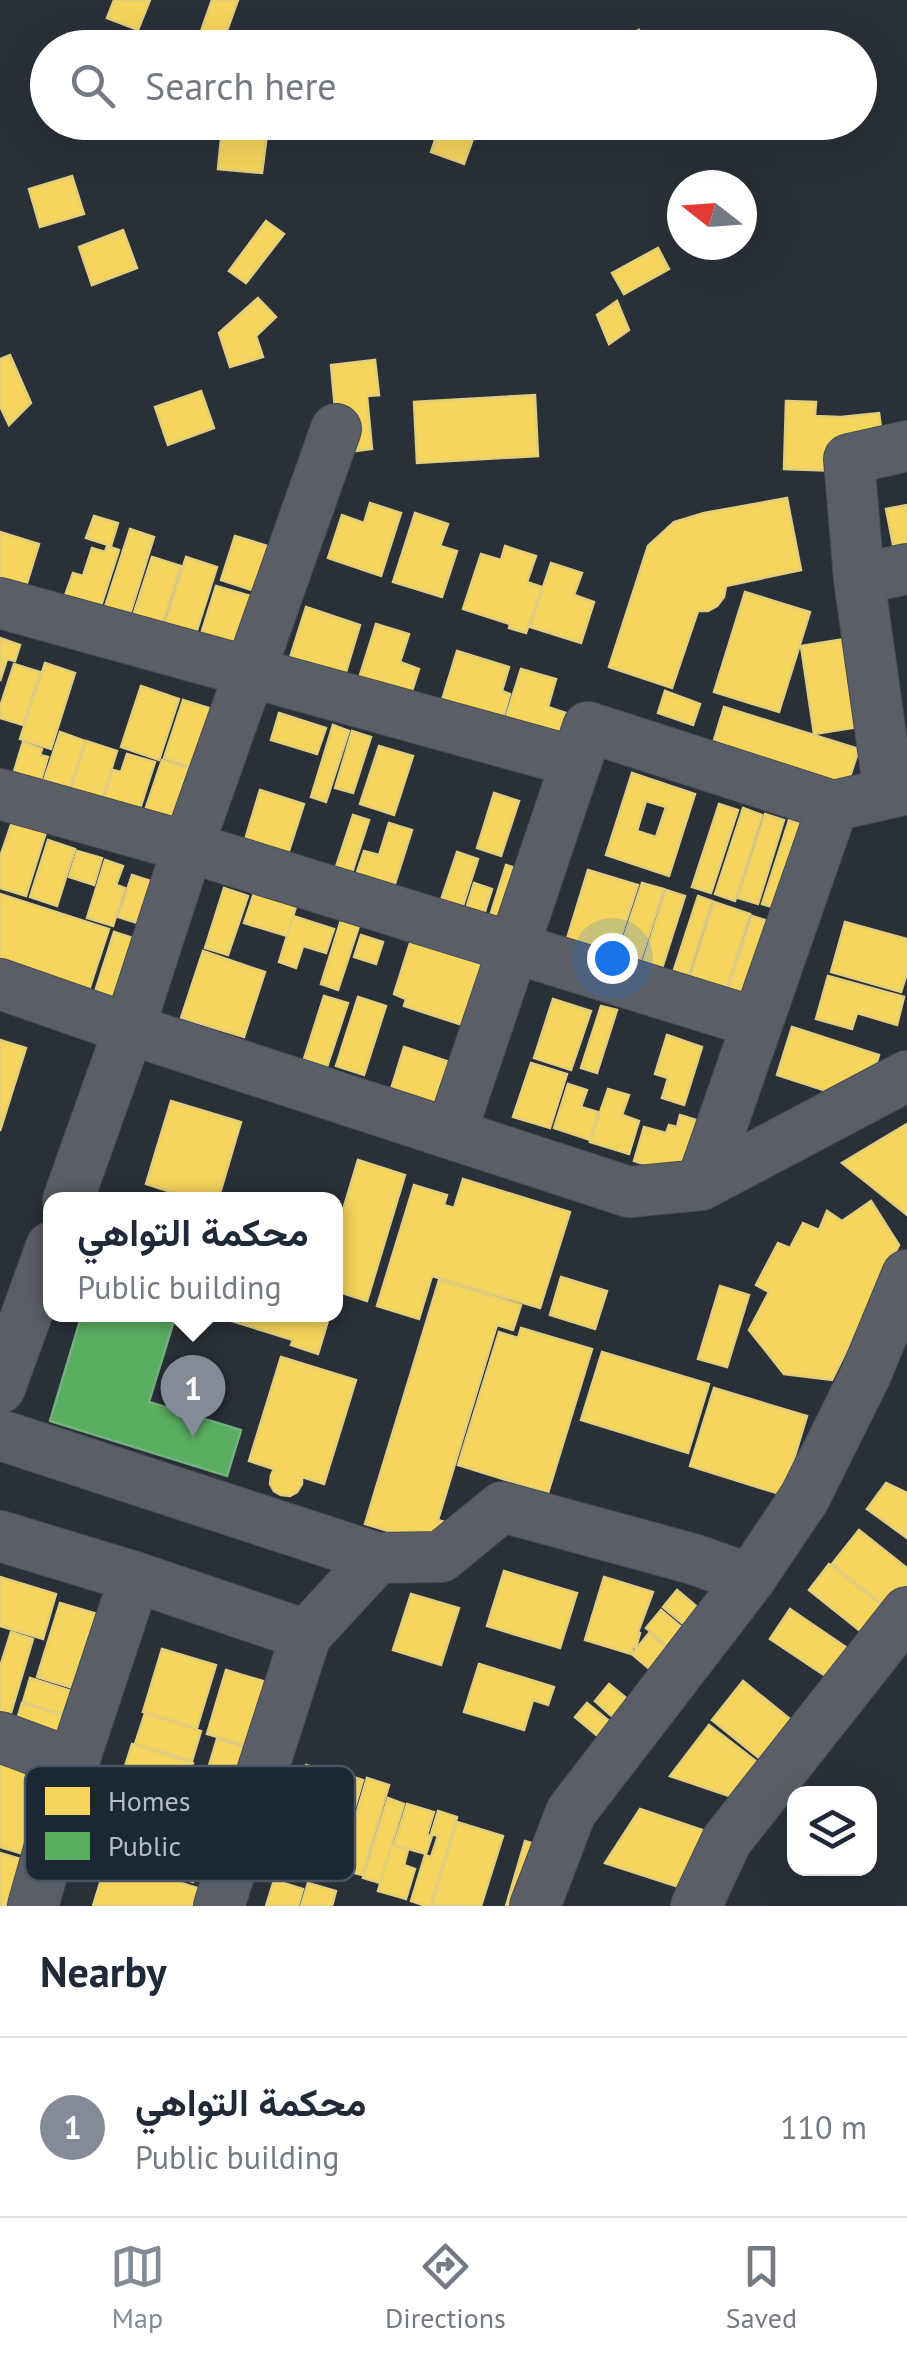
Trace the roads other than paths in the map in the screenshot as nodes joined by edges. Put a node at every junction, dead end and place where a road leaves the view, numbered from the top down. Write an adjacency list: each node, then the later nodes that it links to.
1 (336, 429): 6 (street)
2 (907, 446): 4 (street)
3 (907, 569): 4 (street)
4 (858, 579): 8 (street)
5 (0, 604): 6 (street)
6 (250, 672): 7 (street); 11 (street)
7 (576, 762): 10 (street); 12 (street)
8 (898, 790): 10 (street)
9 (0, 794): 11 (street)
10 (833, 806): 14 (street)
11 (188, 847): 12 (street); 15 (street)
12 (513, 949): 14 (street); 17 (street)
13 (0, 984): 15 (street)
14 (757, 1023): 18 (street)
15 (129, 1029): 17 (street); 19 (street)
16 (907, 1076): 18 (street)
17 (451, 1133): 18 (street)
18 (701, 1186)
19 (71, 1192)
20 (43, 1267): 22 (street)
21 (907, 1274): 27 (street)
22 (0, 1388)
23 (0, 1435): 25 (street)
24 (0, 1536): 26 (street)
25 (377, 1558): 27 (street); 29 (street)
26 (136, 1577): 29 (street); 31 (street)
27 (750, 1580): 37 (street)
28 (907, 1612): 38 (street)
29 (306, 1635): 32 (street)
30 (0, 1737): 31 (street)
31 (73, 1764)
32 (263, 1766)
33 (40, 1881): 35 (street)
34 (226, 1881): 36 (street)
35 (33, 1906)
36 (218, 1906)
37 (535, 1906)
38 (696, 1906)

